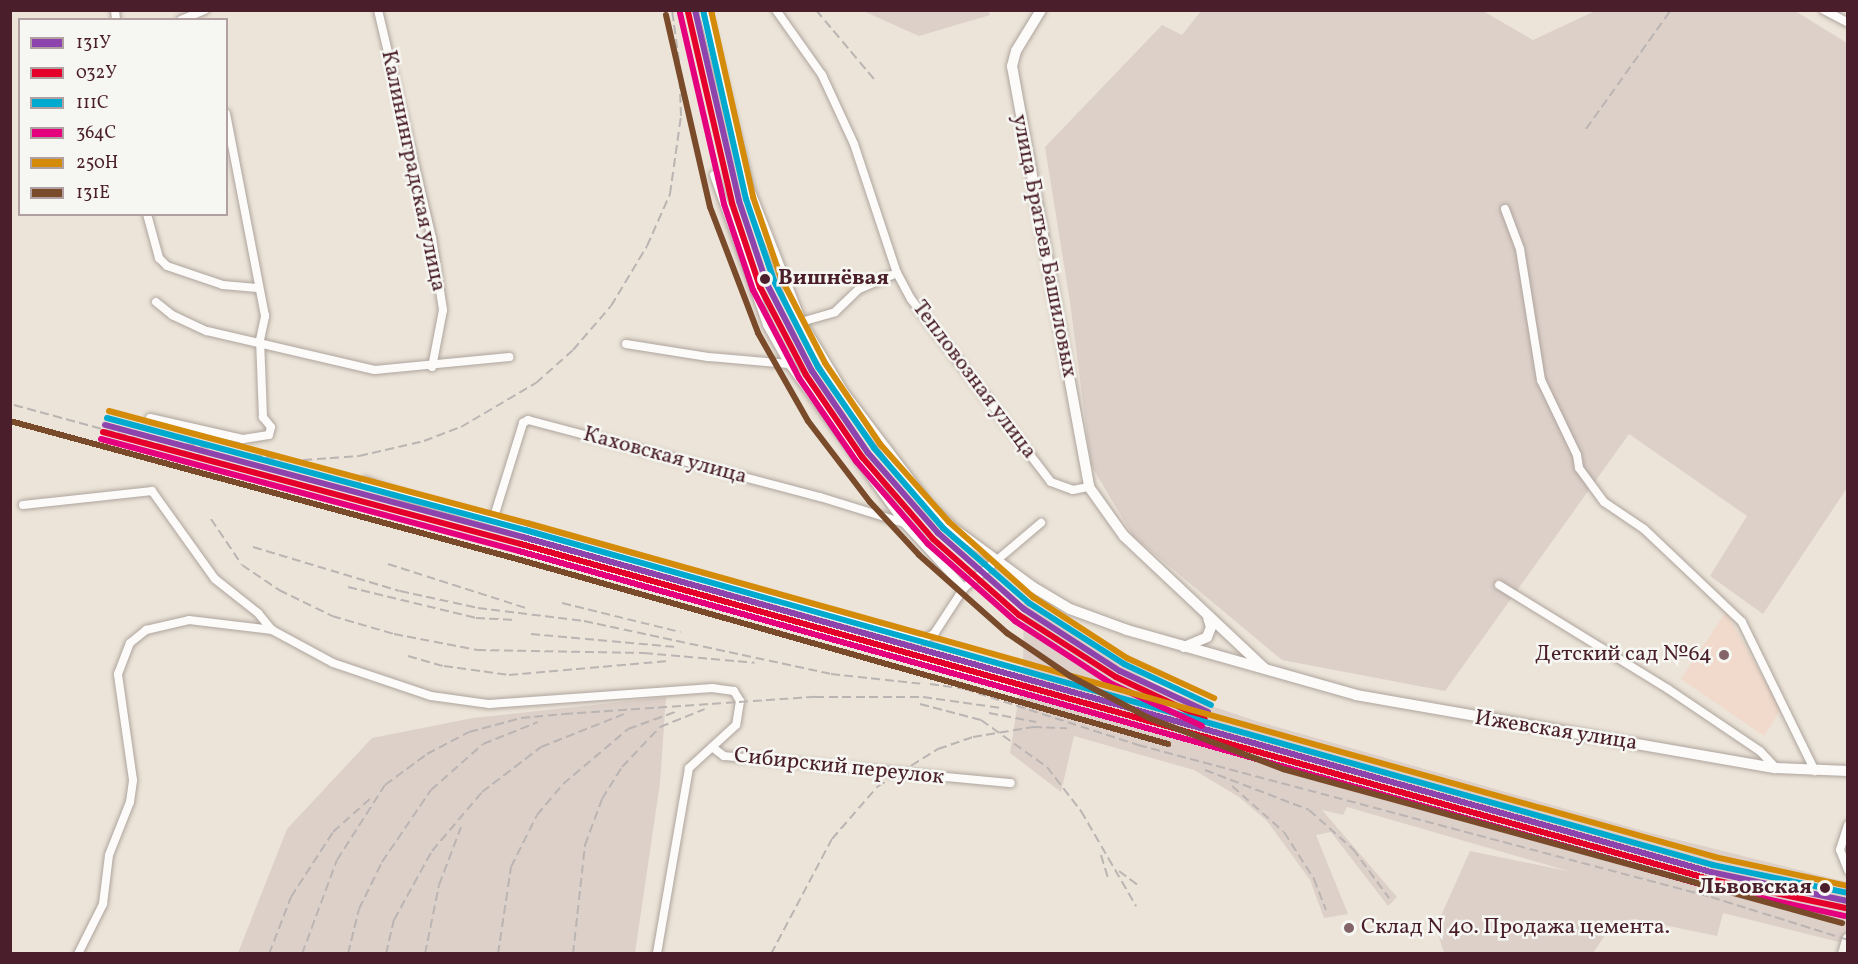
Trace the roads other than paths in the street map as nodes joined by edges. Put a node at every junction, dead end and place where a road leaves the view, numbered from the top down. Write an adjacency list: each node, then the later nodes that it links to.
1 (207, 10): 7 (street)
2 (378, 10): 21 (street, Калининградская улица)
3 (704, 10): 16 (street, Ижевская улица)
4 (776, 10): 13 (street, Тепловозная улица)
5 (1041, 10): 24 (street, улица Братьев Башиловых)
6 (1824, 10): 8 (street)
7 (186, 18)
8 (1848, 23)
9 (228, 125): 14 (street)
10 (714, 175): 20 (street)
11 (1505, 209): 38 (street)
12 (148, 216): 14 (street)
13 (897, 273): 16 (street); 24 (street, Тепловозная улица)
14 (257, 288): 17 (street)
15 (156, 302): 17 (street)
16 (801, 321): 29 (street, Ижевская улица)
17 (260, 340): 21 (street); 22 (street)
18 (626, 344): 20 (street)
19 (509, 357): 21 (street)
20 (789, 364): 27 (street)
21 (432, 367)
22 (150, 418)
23 (365, 481): 26 (street)
24 (1089, 487): 32 (street)
25 (23, 505): 33 (street)
26 (493, 520): 27 (street, Каховская улица); 31 (street)
27 (904, 523): 31 (street)
28 (1041, 523): 29 (street)
29 (996, 562): 31 (street); 34 (street, Ижевская улица)
30 (1499, 585): 37 (street)
31 (964, 588)
32 (1208, 617): 34 (street); 35 (street)
33 (272, 630): 36 (street); 44 (street)
34 (1184, 647): 35 (street, Ижевская улица)
35 (1267, 670): 37 (street, Ижевская улица)
36 (712, 747): 40 (street, Сибирский переулок); 45 (street, Сибирский переулок)
37 (1776, 768): 38 (street, Ижевская улица)
38 (1815, 771): 39 (street, Ижевская улица)
39 (1848, 771)
40 (1011, 783)
41 (1848, 825): 42 (street)
42 (1848, 870)
43 (1848, 940): 46 (main road)
44 (78, 954)
45 (657, 954)
46 (1844, 954)

